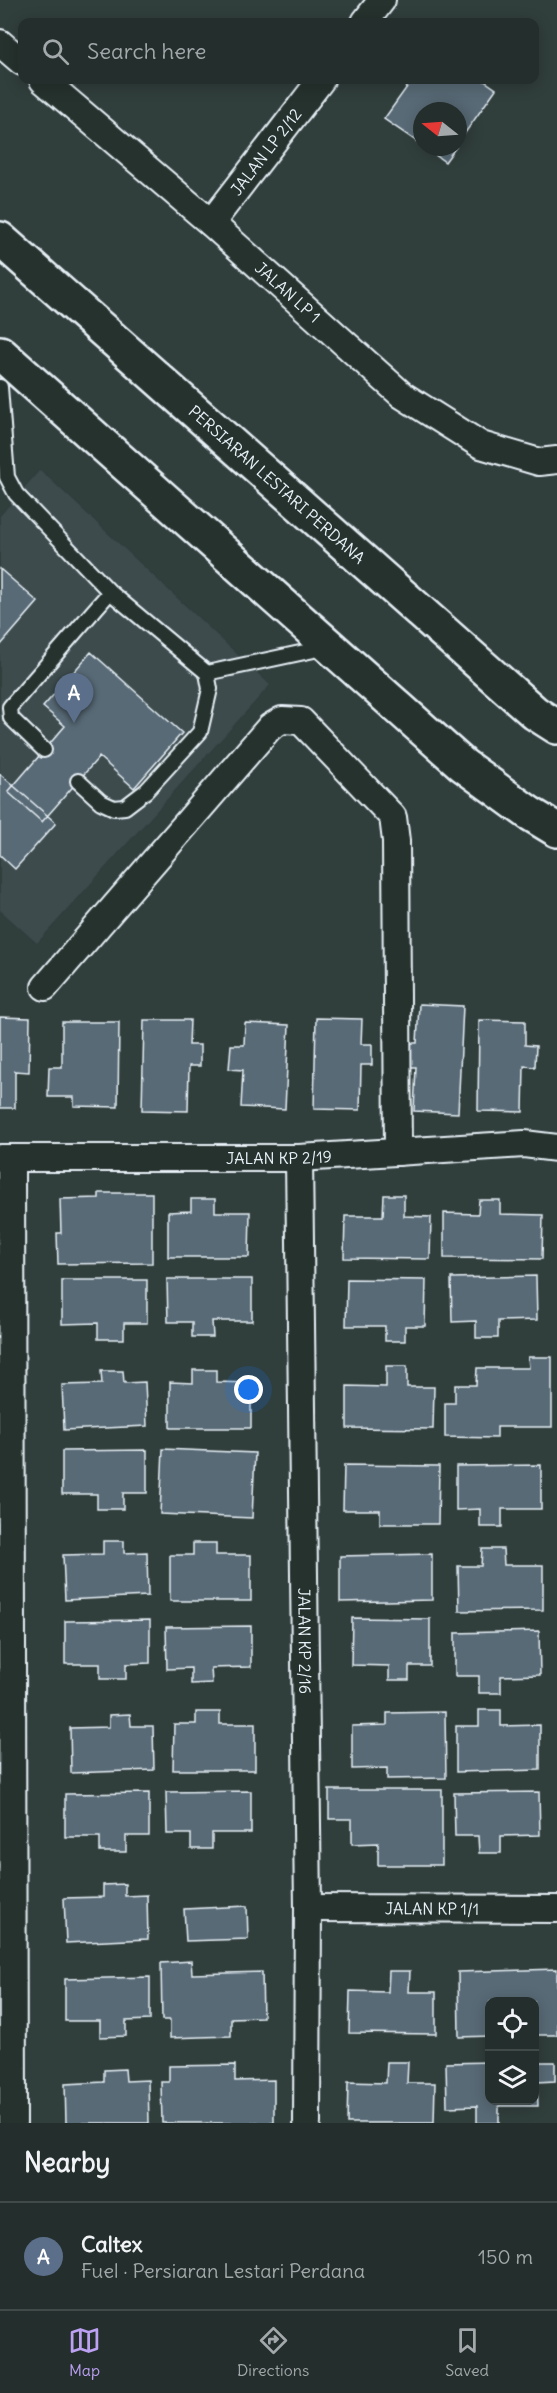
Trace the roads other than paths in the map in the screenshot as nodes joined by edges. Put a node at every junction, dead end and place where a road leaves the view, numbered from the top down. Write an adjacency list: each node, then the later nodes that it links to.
1 (382, 0): 2 (street)
2 (368, 18)
3 (0, 43): 4 (street)
4 (18, 59)
5 (48, 84): 7 (street, JALAN LP 1)
6 (318, 84): 7 (street, JALAN LP 2/12)
7 (211, 223): 11 (street, JALAN LP 1)
8 (0, 239): 15 (main road, PERSIARAN LESTARI PERDANA)
9 (0, 353): 13 (main road)
10 (0, 387): 12 (lane)
11 (557, 460)
12 (110, 592): 14 (lane); 16 (lane)
13 (330, 647): 14 (lane); 18 (main road)
14 (207, 673): 17 (lane)
15 (557, 726)
16 (45, 750)
17 (78, 781)
18 (557, 830)
19 (45, 987): 21 (street)
20 (557, 1148): 21 (street, JALAN KP 2/19)
21 (398, 1152): 23 (street, JALAN KP 2/19)
22 (5, 1158): 23 (street, JALAN KP 2/19); 26 (street)
23 (298, 1158): 24 (street, JALAN KP 2/16)
24 (308, 1908): 25 (street, JALAN KP 1/1); 27 (street, JALAN KP 2/16)
25 (557, 1909)
26 (13, 2123)
27 (308, 2123)

